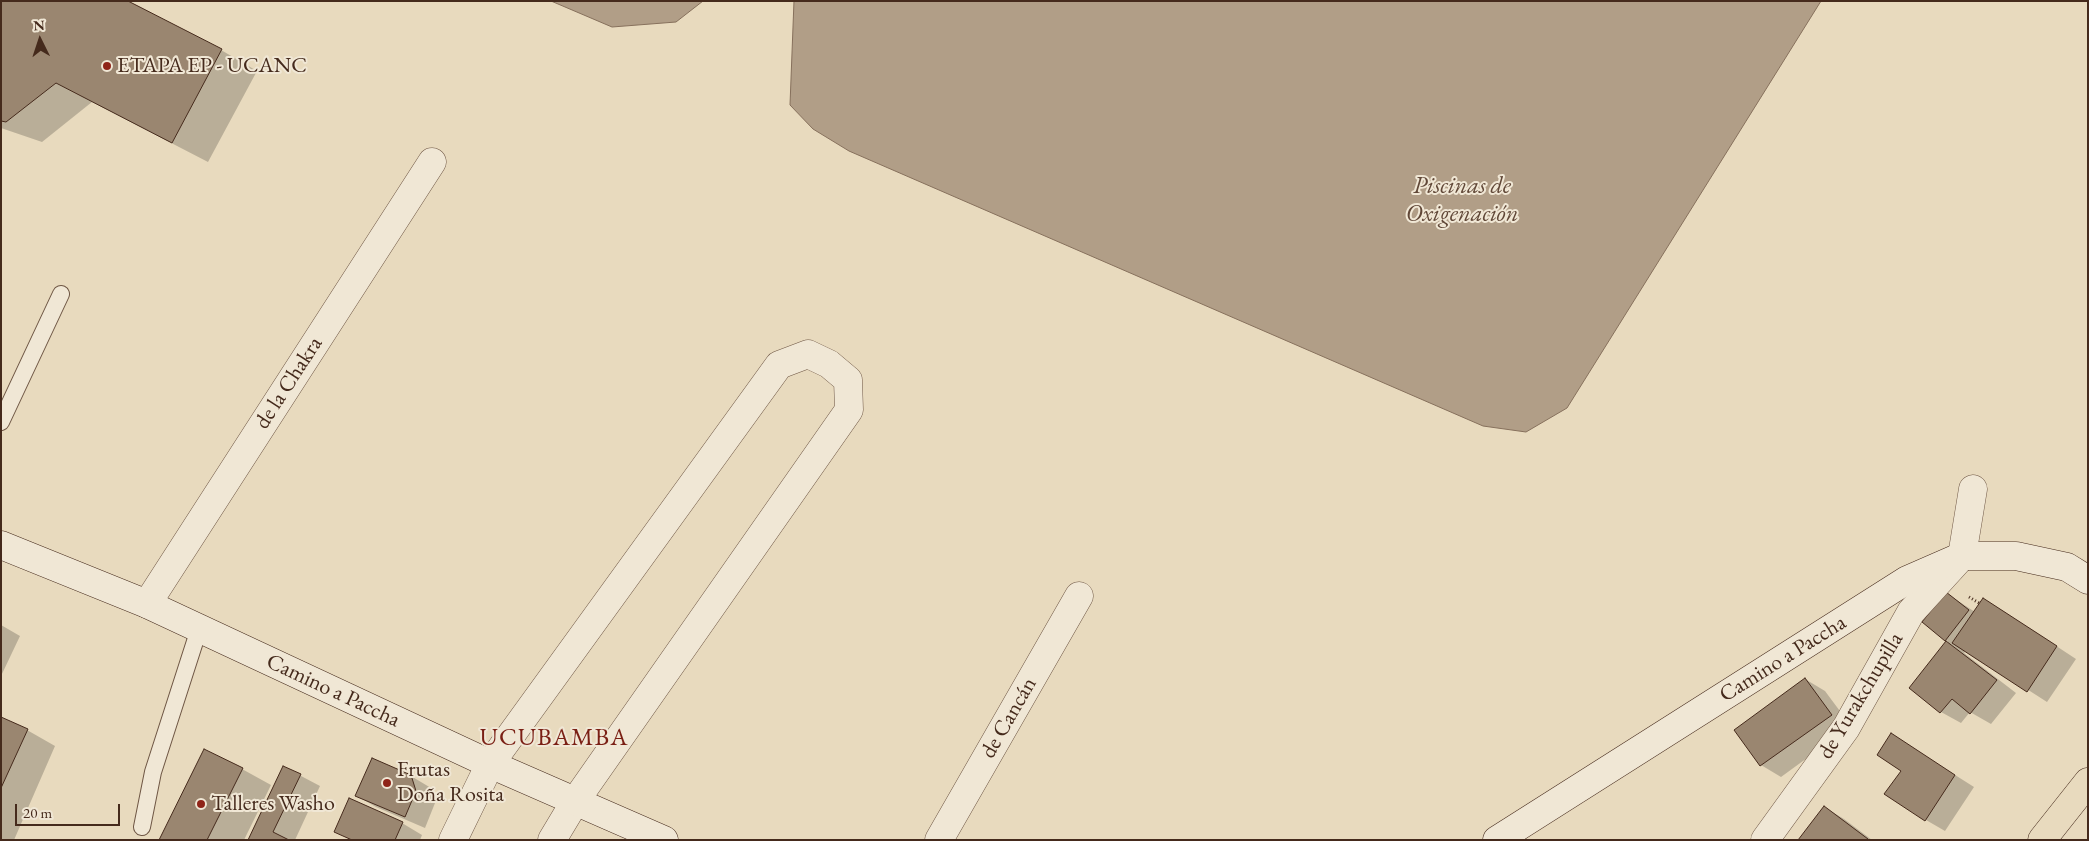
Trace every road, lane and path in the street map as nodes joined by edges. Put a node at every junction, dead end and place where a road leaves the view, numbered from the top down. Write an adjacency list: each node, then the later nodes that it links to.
1 (432, 162): 9 (street, de la Chakra)
2 (61, 294): 3 (lane)
3 (1, 422)
4 (1973, 489): 6 (street)
5 (1, 545): 9 (street, Camino a Paccha)
6 (1962, 556): 7 (street, Camino a Paccha); 19 (street, Camino a Paccha); 20 (street, de Yurakchupilla)
7 (2088, 580)
8 (1079, 596): 18 (street, de Cancán)
9 (147, 604): 10 (street, Camino a Paccha)
10 (199, 629): 11 (street, Camino a Paccha); 14 (lane)
11 (490, 764): 13 (street, Camino a Paccha); 13 (street); 15 (street)
12 (2088, 782): 21 (highway)
13 (576, 800): 16 (street); 17 (street, Camino a Paccha)
14 (142, 827)
15 (453, 840)
16 (552, 840)
17 (664, 840)
18 (939, 840)
19 (1498, 840)
20 (1766, 840)
21 (2042, 840)

